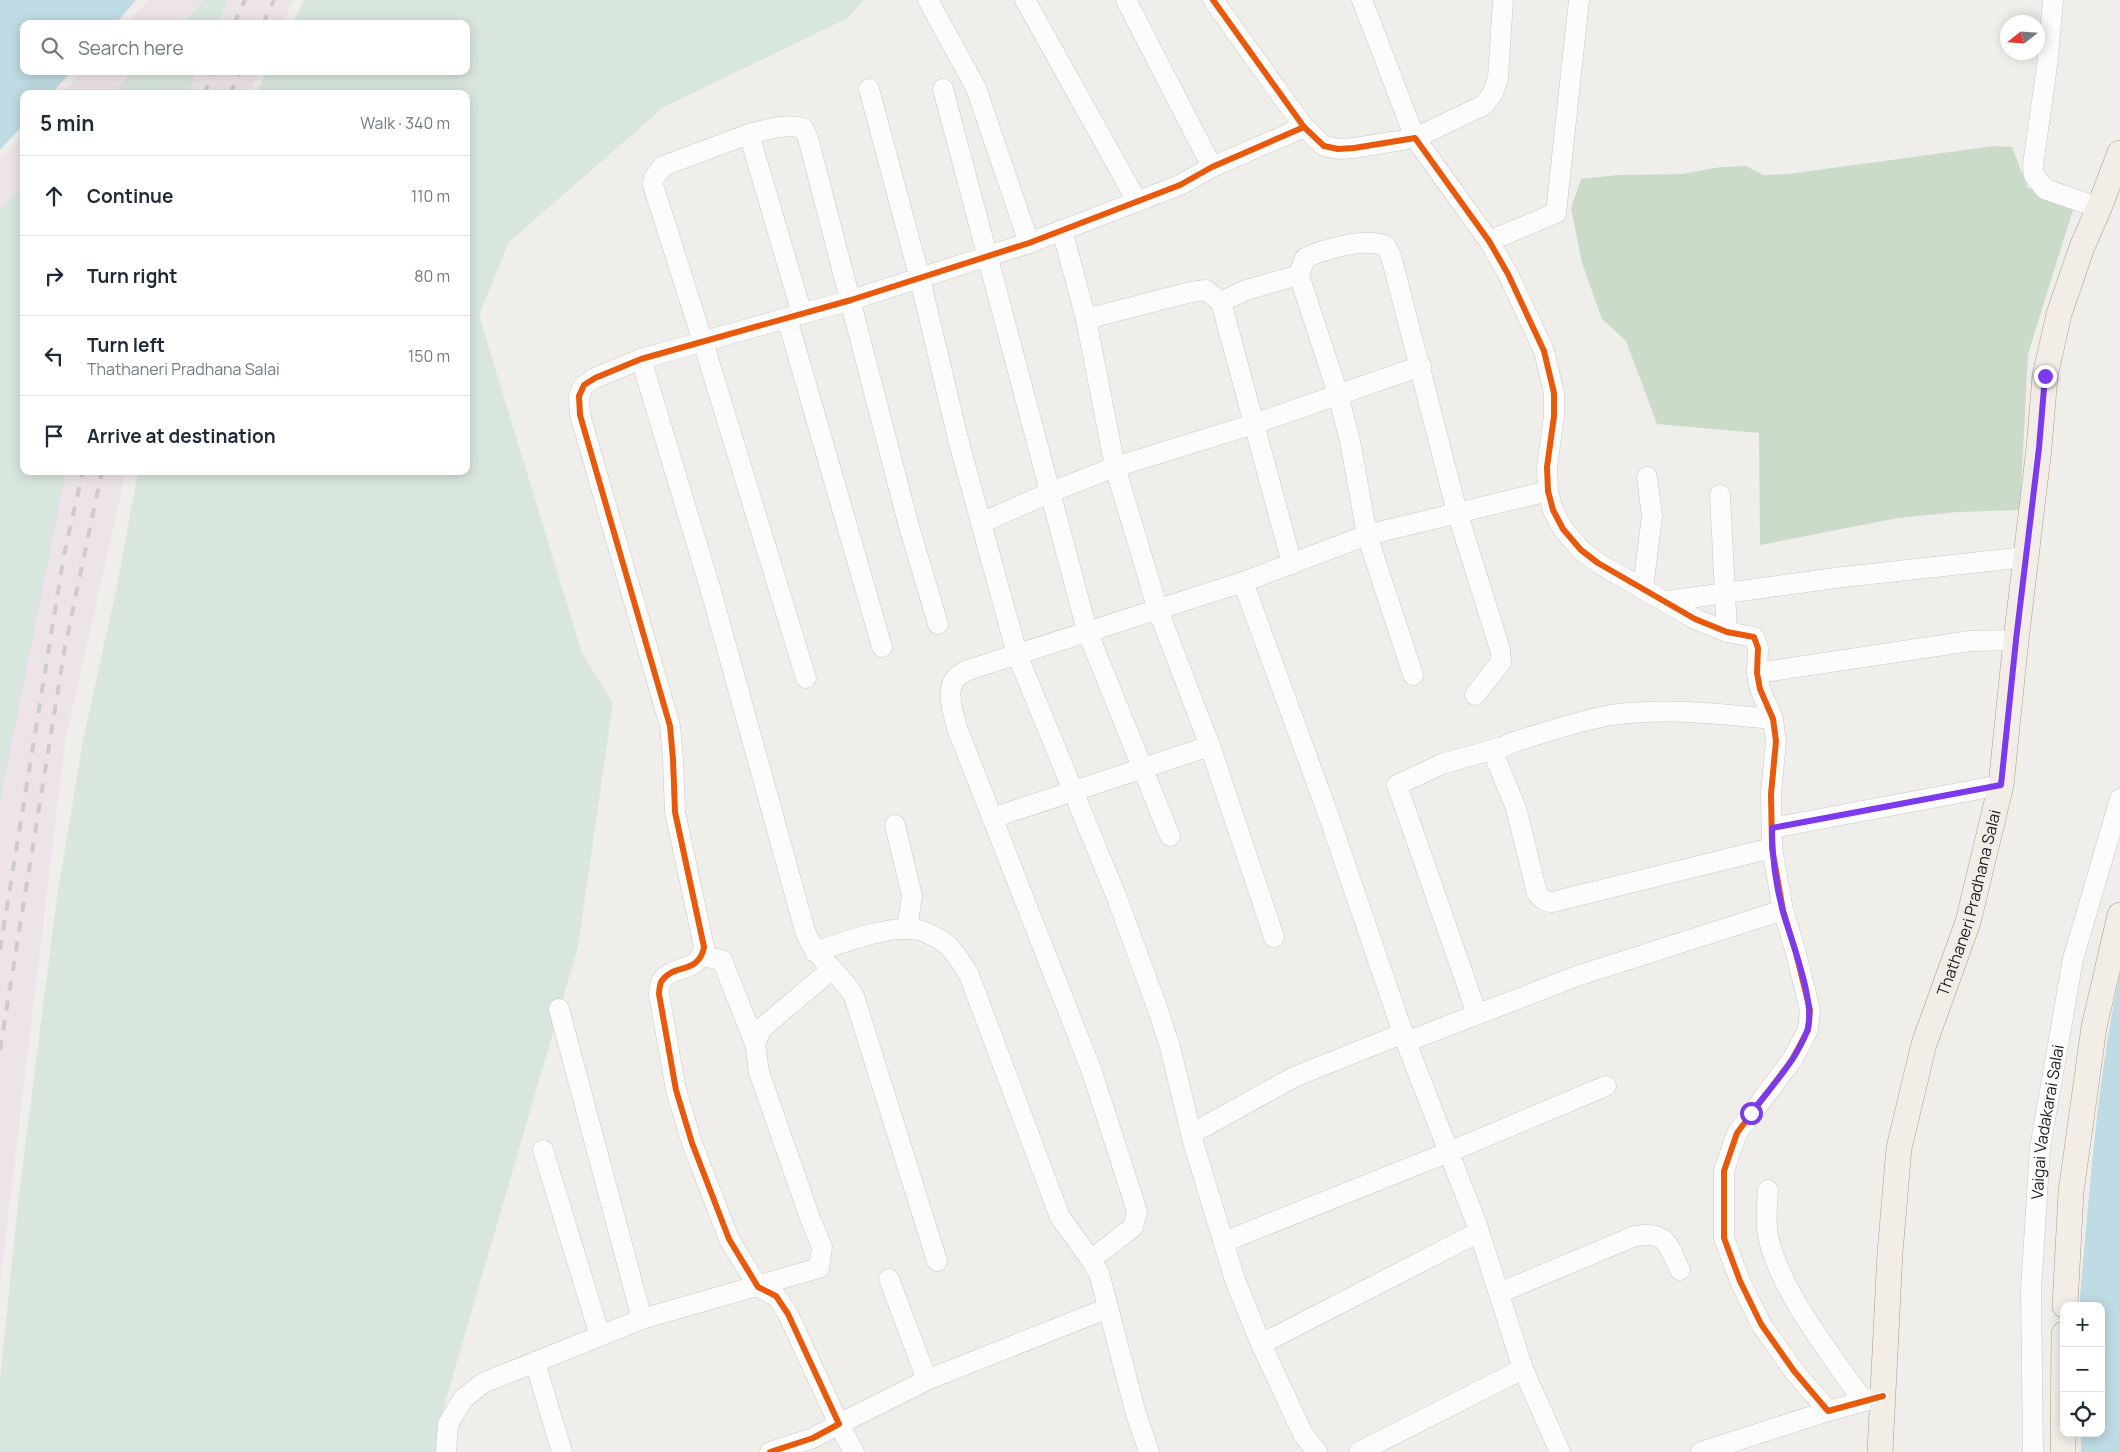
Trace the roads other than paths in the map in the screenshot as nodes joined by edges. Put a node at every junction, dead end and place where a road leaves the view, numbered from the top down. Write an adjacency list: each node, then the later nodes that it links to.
1 (928, 0): 20 (street)
2 (1025, 0): 16 (street)
3 (1126, 0): 15 (street)
4 (1213, 0): 11 (street)
5 (1362, 0): 13 (street)
6 (1503, 0): 13 (street)
7 (1579, 0): 19 (street)
8 (2053, 0): 17 (street)
9 (869, 89): 23 (street)
10 (943, 89): 21 (street)
11 (1304, 127): 13 (street); 15 (street)
12 (749, 134): 24 (street); 26 (street); 28 (street)
13 (1414, 138): 19 (street)
14 (2120, 153): 17 (main road, Thathaneri Pradhana Salai)
15 (1212, 167): 16 (street)
16 (1137, 202): 18 (street)
17 (2099, 208): 41 (main road, Thathaneri Pradhana Salai)
18 (1062, 230): 20 (street); 27 (street)
19 (1489, 241): 35 (street)
20 (1029, 243): 21 (street)
21 (989, 256): 23 (street); 36 (street)
22 (1299, 275): 25 (street); 30 (street); 31 (street)
23 (920, 279): 24 (street); 39 (street)
24 (851, 300): 26 (street); 48 (street)
25 (1221, 302): 27 (street); 32 (street)
26 (794, 316): 28 (street); 52 (street)
27 (1086, 319): 33 (street)
28 (703, 342): 29 (street); 56 (street)
29 (641, 359): 73 (street); 74 (street)
30 (1421, 366): 31 (street); 38 (street)
31 (1338, 394): 32 (street); 40 (street)
32 (1254, 424): 33 (street); 42 (street)
33 (1115, 467): 36 (street); 47 (street)
34 (1647, 477): 44 (street)
35 (1548, 491): 38 (street); 44 (street)
36 (1051, 492): 39 (street); 49 (street)
37 (1720, 495): 45 (street)
38 (1457, 512): 40 (street); 57 (street)
39 (981, 523): 53 (street)
40 (1367, 535): 42 (street); 55 (street)
41 (2026, 557): 45 (street); 51 (main road, Thathaneri Pradhana Salai)
42 (1292, 564): 43 (street)
43 (1243, 582): 47 (street); 78 (street)
44 (1643, 588): 46 (street)
45 (1726, 592): 46 (street); 50 (street)
46 (1667, 601): 50 (street)
47 (1158, 610): 49 (street); 59 (street)
48 (938, 624)
49 (1087, 631): 53 (street); 61 (street)
50 (1726, 632): 54 (street)
51 (2016, 640): 54 (street); 62 (main road, Thathaneri Pradhana Salai)
52 (882, 647)
53 (1017, 654): 63 (street); 65 (street)
54 (1757, 673): 58 (street)
55 (1413, 675)
56 (806, 678)
57 (1475, 695)
58 (1773, 719): 60 (street); 68 (street)
59 (1210, 746): 61 (street); 72 (street)
60 (1499, 748): 68 (street); 77 (street)
61 (1142, 769): 63 (street); 67 (street)
62 (2001, 785): 68 (street); 102 (main road, Thathaneri Pradhana Salai)
63 (1073, 791): 65 (street); 81 (street)
64 (2120, 799): 115 (street, Vaigai Vadakarai Salai)
65 (992, 818): 87 (street)
66 (895, 825): 71 (street)
67 (1170, 836)
68 (1772, 838): 69 (street)
69 (1783, 910): 77 (street); 103 (street)
70 (2120, 915): 93 (main road, Vaigai Vadakarai Salai)
71 (907, 929): 73 (street); 87 (street)
72 (1274, 937)
73 (816, 952): 75 (street)
74 (702, 956): 79 (street); 91 (street)
75 (832, 969): 79 (street); 88 (street)
76 (559, 1009): 95 (street)
77 (1477, 1014): 78 (street)
78 (1405, 1038): 81 (street); 83 (street)
79 (755, 1043): 91 (street)
80 (1606, 1086): 83 (street)
81 (1191, 1134): 86 (street)
82 (543, 1150): 96 (street)
83 (1449, 1152): 85 (street); 86 (street)
84 (1768, 1190): 102 (street)
85 (1479, 1232): 92 (street); 97 (street)
86 (1224, 1242): 97 (street)
87 (1091, 1260): 94 (street)
88 (937, 1261)
89 (1680, 1270): 92 (street)
90 (889, 1279): 101 (street)
91 (758, 1287): 95 (street); 104 (street)
92 (1499, 1293): 100 (street)
93 (2065, 1302)
94 (1108, 1308): 101 (street); 109 (street)
95 (642, 1319): 96 (street)
96 (600, 1336): 99 (street)
97 (1261, 1344): 110 (street)
98 (2064, 1347): 116 (main road)
99 (536, 1362): 105 (street); 106 (street)
100 (1523, 1369): 111 (street); 112 (street)
101 (927, 1380): 104 (street)
102 (1873, 1398): 103 (street); 114 (main road, Thathaneri Pradhana Salai)
103 (1828, 1411): 113 (street)
104 (840, 1424): 107 (street); 108 (street)
105 (446, 1452)
106 (562, 1452)
107 (770, 1452)
108 (854, 1452)
109 (1149, 1452)
110 (1317, 1452)
111 (1359, 1452)
112 (1560, 1452)
113 (1701, 1452)
114 (1880, 1452)
115 (2033, 1452)
116 (2063, 1452)

